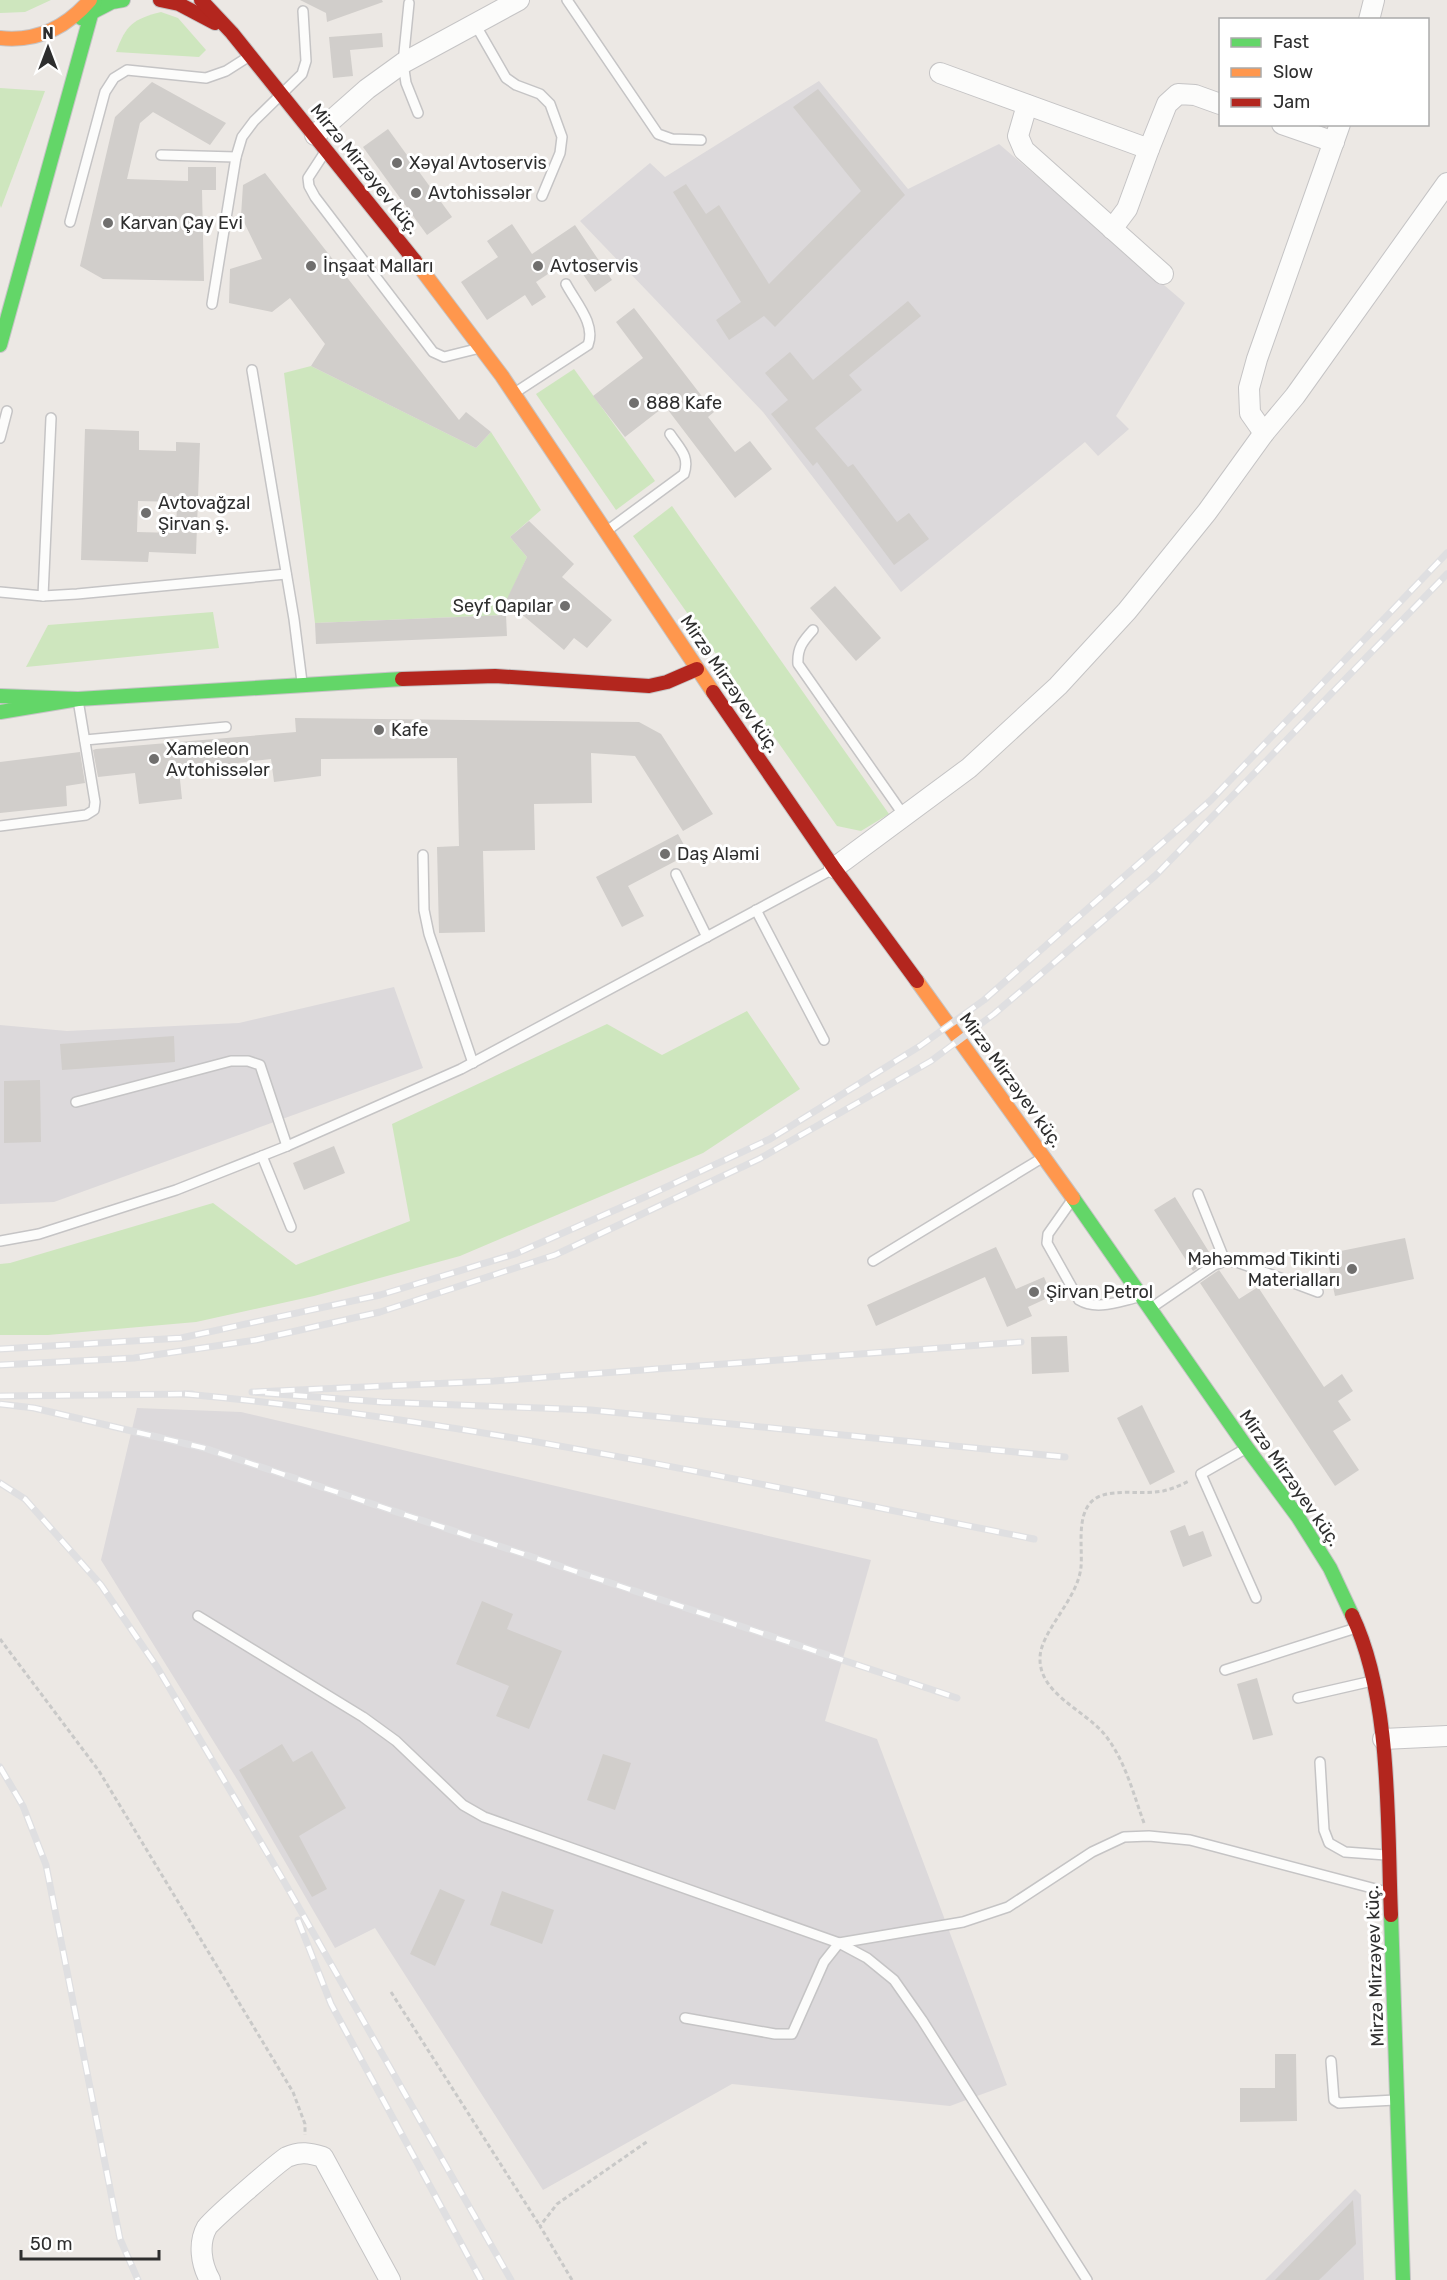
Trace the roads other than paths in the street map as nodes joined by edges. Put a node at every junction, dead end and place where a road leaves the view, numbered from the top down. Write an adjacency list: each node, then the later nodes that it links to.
1 (123, 0): 8 (main road)
2 (160, 0): 12 (main road)
3 (201, 0): 12 (main road, Mirzə Mirzəyev küç.)
4 (519, 0): 11 (street)
5 (567, 0): 23 (lane)
6 (1374, 0): 10 (street)
7 (409, 3): 15 (lane)
8 (92, 4): 13 (main road); 35 (main road)
9 (303, 11): 17 (lane)
10 (1370, 18)
11 (475, 24): 15 (street); 29 (lane)
12 (232, 33): 14 (main road, Mirzə Mirzəyev küç.)
13 (0, 38)
14 (250, 56): 17 (main road, Mirzə Mirzəyev küç.); 30 (lane)
15 (403, 63): 20 (lane); 24 (street)
16 (940, 73): 19 (street)
17 (281, 94): 24 (main road, Mirzə Mirzəyev küç.); 27 (lane)
18 (1219, 103): 25 (street)
19 (1027, 105): 25 (street); 31 (street)
20 (418, 113)
21 (1294, 126): 22 (street)
22 (1337, 133): 41 (street)
23 (701, 140)
24 (320, 142): 36 (main road, Mirzə Mirzəyev küç.); 36 (lane)
25 (1149, 149): 31 (street)
26 (161, 155): 27 (lane)
27 (236, 157): 34 (lane)
28 (1447, 183): 41 (street)
29 (542, 196)
30 (70, 222)
31 (1113, 229): 32 (street)
32 (1163, 274)
33 (566, 284): 38 (lane)
34 (212, 304)
35 (0, 345)
36 (481, 348): 38 (main road, Mirzə Mirzəyev küç.)
37 (252, 370): 45 (lane)
38 (514, 394): 44 (main road, Mirzə Mirzəyev küç.)
39 (7, 411): 43 (lane)
40 (51, 418): 47 (lane)
41 (1264, 433): 56 (street)
42 (670, 434): 44 (lane)
43 (0, 438)
44 (606, 531): 49 (main road, Mirzə Mirzəyev küç.)
45 (286, 574): 47 (lane); 50 (lane)
46 (0, 592): 47 (lane)
47 (43, 596)
48 (813, 630): 56 (lane)
49 (697, 669): 50 (main road); 59 (main road, Mirzə Mirzəyev küç.)
50 (302, 684): 52 (main road)
51 (0, 696): 52 (main road)
52 (78, 699): 53 (main road); 55 (lane)
53 (0, 712)
54 (226, 727): 55 (lane)
55 (85, 740): 57 (lane)
56 (904, 817): 59 (street)
57 (0, 826)
58 (423, 855): 64 (lane)
59 (834, 868): 61 (lane); 68 (main road, Mirzə Mirzəyev küç.)
60 (676, 874): 62 (lane)
61 (756, 910): 62 (lane); 63 (lane)
62 (707, 937): 64 (lane)
63 (824, 1040)
64 (472, 1063): 66 (lane)
65 (76, 1102): 66 (lane)
66 (287, 1146): 67 (lane)
67 (262, 1156): 71 (lane); 72 (lane)
68 (1044, 1156): 70 (main road, Mirzə Mirzəyev küç.); 73 (lane)
69 (1198, 1194): 74 (lane)
70 (1073, 1198): 76 (main road, Mirzə Mirzəyev küç.); 76 (lane)
71 (291, 1227)
72 (0, 1240)
73 (873, 1261)
74 (1225, 1261): 75 (lane); 77 (lane)
75 (1318, 1292)
76 (1142, 1297): 77 (main road, Mirzə Mirzəyev küç.)
77 (1150, 1309): 78 (main road, Mirzə Mirzəyev küç.)
78 (1247, 1448): 79 (lane); 81 (main road, Mirzə Mirzəyev küç.)
79 (1256, 1598)
80 (198, 1616): 90 (lane)
81 (1358, 1628): 82 (lane); 83 (main road, Mirzə Mirzəyev küç.)
82 (1225, 1670)
83 (1374, 1680): 84 (lane); 86 (main road, Mirzə Mirzəyev küç.)
84 (1298, 1698)
85 (1447, 1736): 86 (street)
86 (1383, 1739): 88 (main road, Mirzə Mirzəyev küç.)
87 (1320, 1762): 88 (lane)
88 (1389, 1855): 89 (main road, Mirzə Mirzəyev küç.)
89 (1390, 1893): 90 (lane); 93 (main road, Mirzə Mirzəyev küç.)
90 (839, 1943): 91 (lane); 96 (lane)
91 (685, 2019)
92 (1331, 2061): 93 (lane)
93 (1397, 2100): 97 (main road, Mirzə Mirzəyev küç.)
94 (210, 2280): 95 (street)
95 (390, 2280)
96 (1087, 2280)
97 (1403, 2280)

